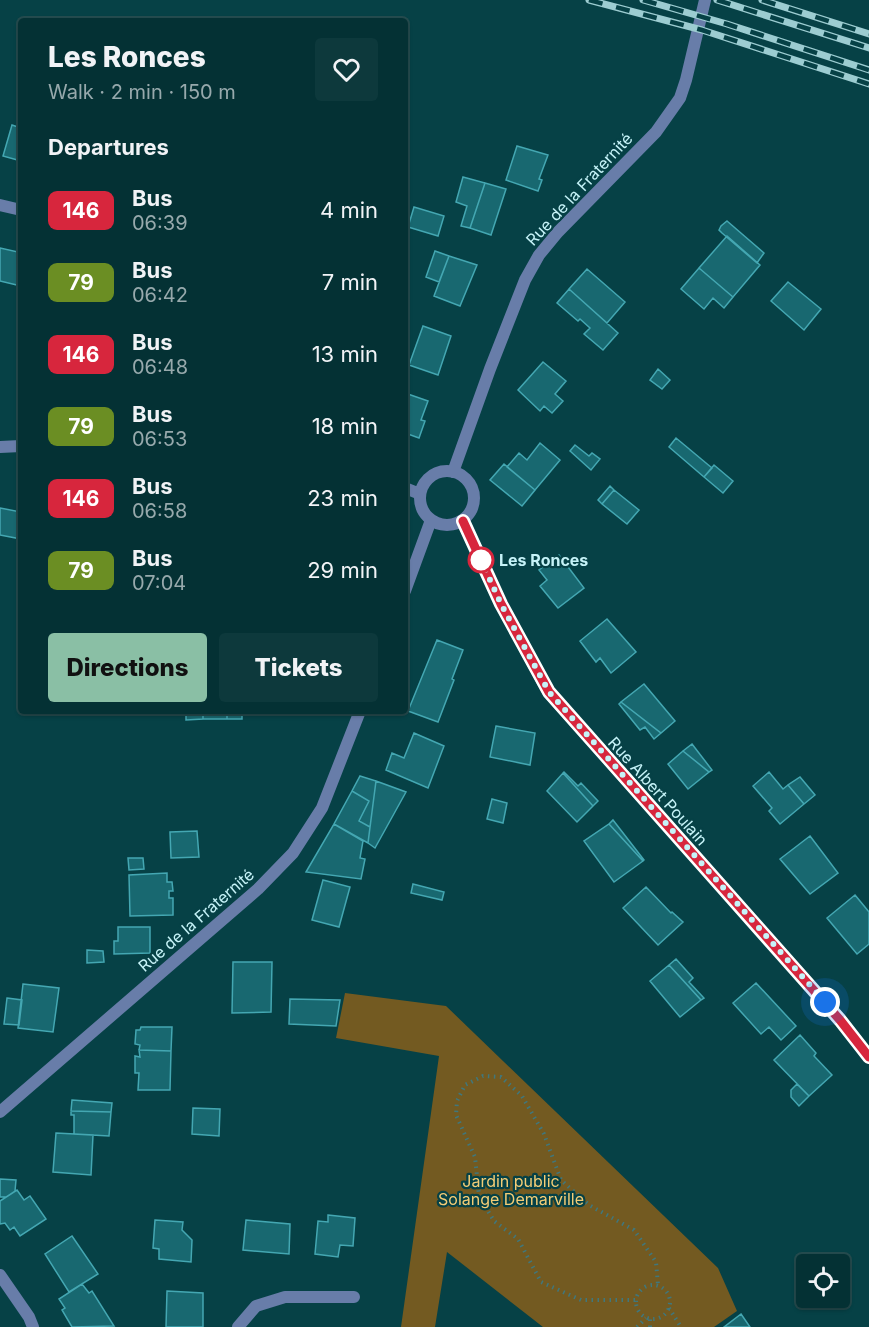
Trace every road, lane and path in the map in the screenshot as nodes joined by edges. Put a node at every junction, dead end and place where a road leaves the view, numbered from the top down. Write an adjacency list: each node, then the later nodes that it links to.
1 (705, 0): 6 (street, Rue de la Fraternité)
2 (0, 205): 3 (street)
3 (18, 209)
4 (18, 446): 5 (street)
5 (0, 447)
6 (453, 472): 8 (street); 10 (street)
7 (408, 489): 8 (street)
8 (420, 494): 9 (street)
9 (431, 520): 10 (street); 11 (street)
10 (463, 521): 13 (street, Rue Albert Poulain)
11 (408, 583)
12 (359, 714): 14 (street, Rue de la Fraternité)
13 (869, 1057)
14 (0, 1112)
15 (0, 1275): 21 (street)
16 (658, 1286): 18 (path); 18 (path); 19 (path)
17 (354, 1297): 22 (street)
18 (635, 1300): 20 (path)
19 (669, 1308): 20 (path); 25 (path)
20 (648, 1318): 23 (path); 24 (path)
21 (33, 1327)
22 (238, 1327)
23 (637, 1327)
24 (650, 1327)
25 (681, 1327)

